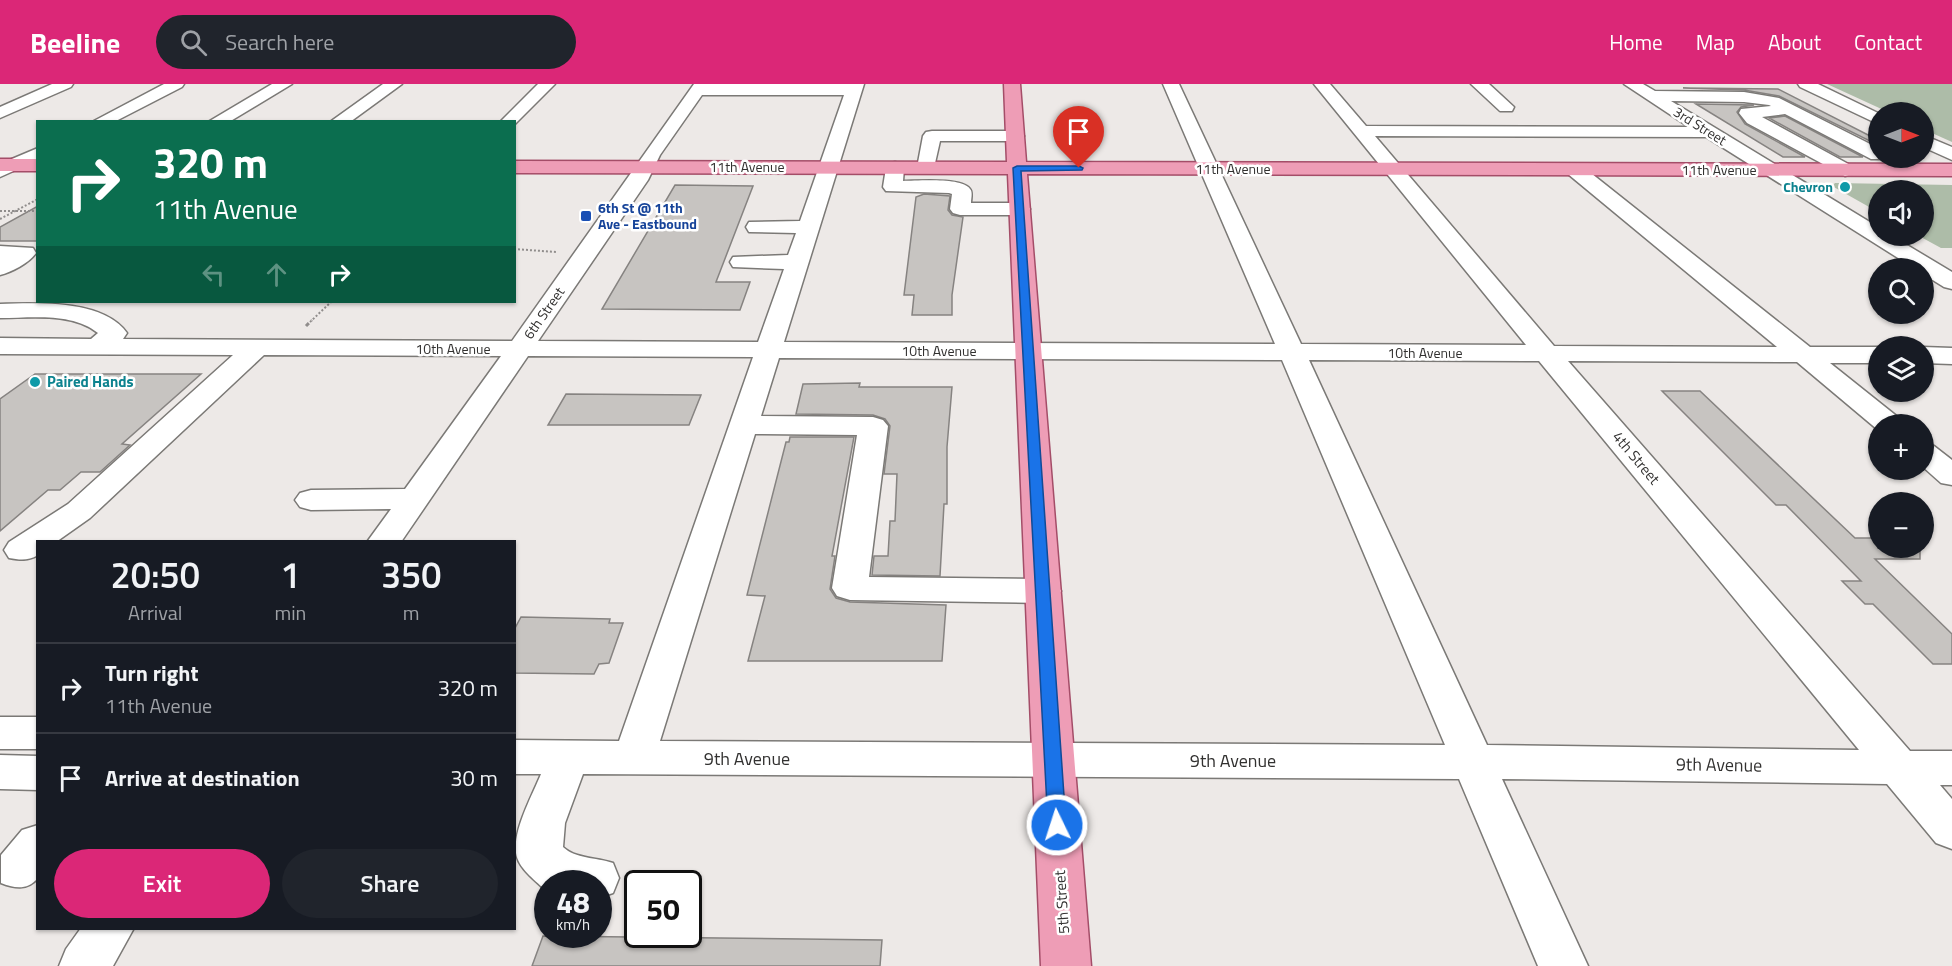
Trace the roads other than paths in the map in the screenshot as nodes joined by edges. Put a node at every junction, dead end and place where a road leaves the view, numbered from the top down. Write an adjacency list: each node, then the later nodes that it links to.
1 (176, 84): 20 (street)
2 (284, 84): 21 (street)
3 (394, 84): 22 (street)
4 (547, 84): 23 (street)
5 (1012, 84): 26 (main road, 5th Street)
6 (1171, 84): 39 (street)
7 (1322, 84): 24 (street, 4th Street)
8 (1479, 84): 16 (street)
9 (1632, 84): 15 (street, 3rd Street)
10 (1806, 84): 19 (street)
11 (51, 87): 14 (street); 18 (street)
12 (700, 87): 13 (street); 34 (street, 6th Street)
13 (855, 87): 35 (street)
14 (18, 88)
15 (1652, 96): 17 (street); 25 (street, 3rd Street)
16 (1506, 107)
17 (1793, 111): 28 (street); 43 (street)
18 (0, 112)
19 (1868, 114)
20 (104, 120)
21 (220, 120)
22 (341, 120)
23 (510, 120)
24 (1362, 131): 25 (street); 40 (street, 4th Street)
25 (1710, 132): 42 (street, 3rd Street)
26 (1015, 136): 36 (street); 37 (main road, 5th Street)
27 (1934, 145): 30 (street)
28 (1868, 150)
29 (36, 154): 32 (street)
30 (1952, 154)
31 (36, 165): 32 (main road)
32 (4, 167)
33 (516, 167): 34 (main road, 11th Avenue)
34 (645, 167): 35 (main road, 11th Avenue); 59 (street, 6th Street)
35 (828, 168): 46 (main road, 11th Avenue); 49 (street)
36 (927, 168): 37 (main road, 11th Avenue); 46 (main road, 11th Avenue)
37 (1017, 168): 39 (main road, 11th Avenue); 47 (main road, 5th Street)
38 (1902, 168): 45 (street)
39 (1211, 169): 40 (main road, 11th Avenue); 62 (street)
40 (1395, 169): 41 (main road, 11th Avenue); 63 (street, 4th Street)
41 (1575, 170): 42 (main road, 11th Avenue); 64 (street)
42 (1772, 170): 43 (main road, 11th Avenue); 54 (street, 3rd Street)
43 (1845, 170): 45 (main road, 11th Avenue)
44 (1952, 170): 45 (main road, 11th Avenue)
45 (1908, 171)
46 (894, 177): 47 (street)
47 (1020, 209): 61 (main road, 5th Street)
48 (757, 227): 49 (street)
49 (808, 227): 52 (street)
50 (0, 253): 53 (street)
51 (741, 262): 52 (street)
52 (797, 262): 60 (street)
53 (0, 268)
54 (1952, 282)
55 (0, 311): 57 (street)
56 (0, 347): 57 (street, 10th Avenue)
57 (96, 347): 58 (street, 10th Avenue)
58 (256, 348): 59 (street, 10th Avenue); 75 (street)
59 (519, 349): 60 (street, 10th Avenue); 72 (street, 6th Street)
60 (767, 350): 61 (street, 10th Avenue); 69 (street)
61 (1028, 351): 62 (street, 10th Avenue); 78 (main road, 5th Street)
62 (1292, 353): 63 (street, 10th Avenue); 85 (street)
63 (1546, 354): 64 (street, 10th Avenue); 86 (street, 4th Street)
64 (1804, 355): 65 (street, 10th Avenue); 68 (street)
65 (1868, 355)
66 (1934, 356): 67 (street)
67 (1952, 356)
68 (1877, 414)
69 (743, 425): 78 (street); 83 (street)
70 (1934, 461): 71 (street)
71 (1952, 476)
72 (413, 499): 73 (street); 76 (street, 6th Street)
73 (311, 500)
74 (36, 540): 77 (street)
75 (36, 540)
76 (385, 540)
77 (21, 550)
78 (1043, 591): 84 (main road, 5th Street)
79 (0, 733): 80 (street)
80 (36, 733)
81 (516, 757): 82 (street, 9th Avenue)
82 (568, 758): 83 (street, 9th Avenue); 91 (street)
83 (634, 758): 84 (street, 9th Avenue)
84 (1053, 760): 85 (street, 9th Avenue); 94 (main road, 5th Street)
85 (1471, 762): 86 (street, 9th Avenue); 95 (street)
86 (1900, 767): 87 (street, 9th Avenue); 90 (street, 4th Street)
87 (1952, 768)
88 (0, 772): 89 (street)
89 (36, 773)
90 (1952, 830)
91 (556, 870)
92 (109, 930): 93 (street)
93 (84, 966)
94 (1066, 966)
95 (1563, 966)

